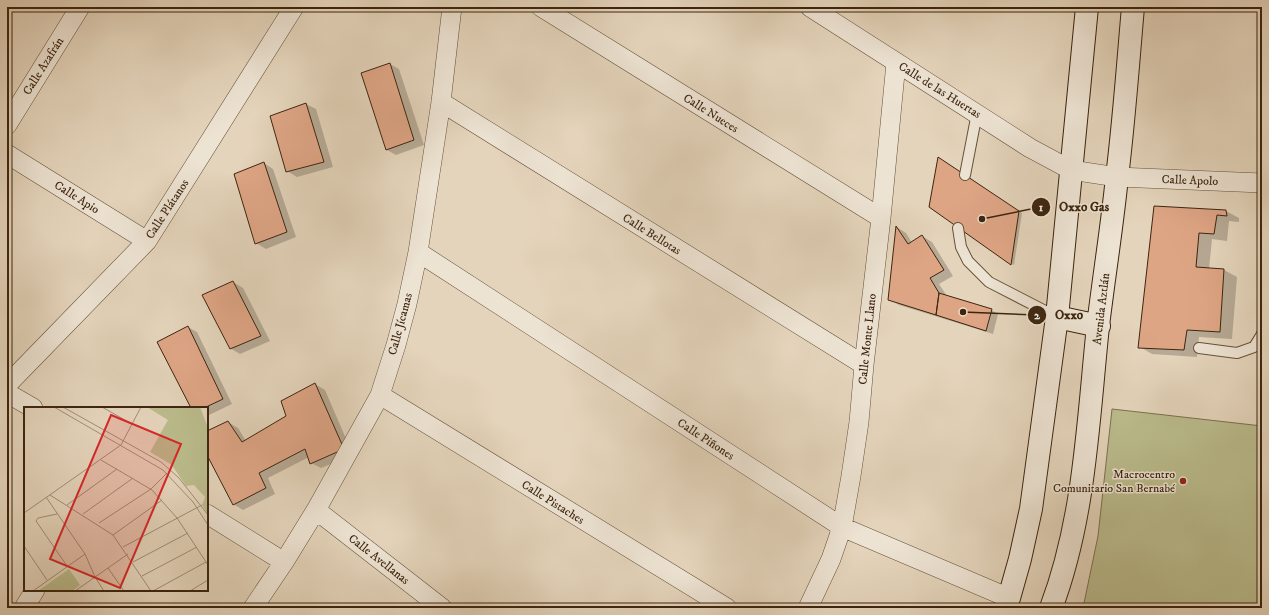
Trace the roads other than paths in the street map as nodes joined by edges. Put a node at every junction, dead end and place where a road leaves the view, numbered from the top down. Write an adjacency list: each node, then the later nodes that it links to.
1 (80, 7): 11 (street, Calle Azafrán)
2 (294, 7): 19 (street, Calle Plátanos)
3 (452, 7): 9 (street, Calle Jícamas)
4 (541, 7): 17 (street, Calle Nueces)
5 (810, 7): 8 (street, Calle de las Huertas)
6 (1087, 7): 13 (main road)
7 (1134, 7): 15 (main road, Avenida Aztlán)
8 (896, 63): 10 (street, Calle de las Huertas); 17 (street, Calle Monte Llano)
9 (441, 102): 20 (street, Calle Jícamas); 25 (street, Calle Bellotas)
10 (976, 114): 13 (street, Calle de las Huertas); 14 (lane)
11 (7, 125)
12 (7, 154): 19 (street, Calle Apio)
13 (1072, 170): 15 (street, Calle de las Huertas); 21 (main road)
14 (965, 175)
15 (1118, 177): 16 (street, Calle Apolo); 22 (main road, Avenida Aztlán)
16 (1262, 183)
17 (880, 218): 25 (street, Calle Monte Llano)
18 (958, 228): 21 (lane)
19 (147, 241): 26 (street, Calle Plátanos)
20 (418, 252): 28 (street, Calle Jícamas); 32 (street, Calle Piñones)
21 (1057, 317): 22 (main road); 35 (main road)
22 (1098, 326): 41 (main road, Avenida Aztlán)
23 (1262, 334): 24 (lane)
24 (1198, 348)
25 (864, 365): 32 (street, Calle Monte Llano)
26 (7, 385)
27 (7, 393): 29 (street)
28 (380, 395): 30 (street, Calle Jícamas); 39 (street, Calle Pistaches)
29 (31, 407)
30 (316, 510): 33 (street, Calle Jícamas); 38 (street, Calle Avellanas)
31 (208, 515): 33 (street)
32 (842, 528): 35 (street, Calle Piñones); 40 (street, Calle Monte Llano)
33 (284, 562): 37 (street, Calle Jícamas)
34 (34, 591): 36 (street)
35 (1007, 603)
36 (24, 608)
37 (253, 608)
38 (442, 608)
39 (727, 608)
40 (808, 608)
41 (1050, 608)

